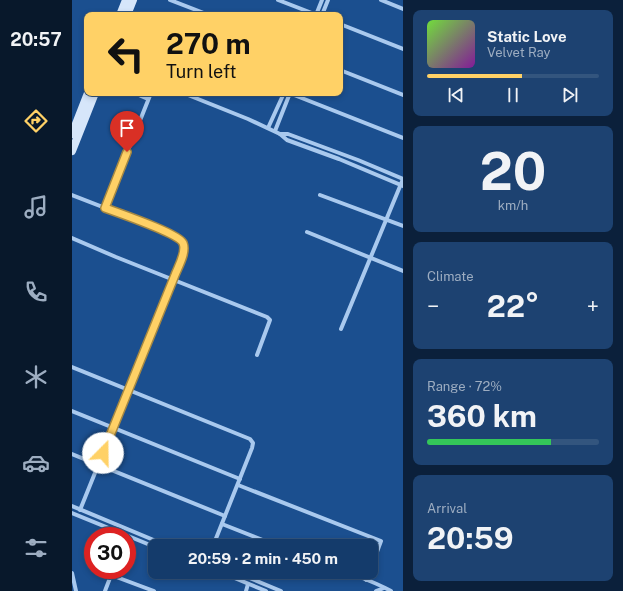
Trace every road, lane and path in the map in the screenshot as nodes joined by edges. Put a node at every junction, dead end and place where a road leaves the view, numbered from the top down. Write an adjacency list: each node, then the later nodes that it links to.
1 (126, 0): 9 (street)
2 (133, 0): 10 (street)
3 (170, 0): 11 (street)
4 (278, 0): 12 (street)
5 (322, 0): 13 (street)
6 (328, 0): 14 (street)
7 (380, 0): 8 (street)
8 (403, 9)
9 (121, 12)
10 (128, 12)
11 (201, 12)
12 (309, 12)
13 (318, 12)
14 (323, 12)
15 (343, 25): 16 (street)
16 (403, 49)
17 (343, 71): 18 (street)
18 (403, 95)
19 (87, 96): 30 (street)
20 (94, 96): 33 (street)
21 (141, 96): 27 (street)
22 (149, 96): 27 (street)
23 (190, 96): 28 (street)
24 (283, 96): 28 (street)
25 (289, 96): 29 (street)
26 (298, 96): 32 (street)
27 (148, 99): 38 (street)
28 (268, 128): 29 (street)
29 (275, 131): 31 (street)
30 (72, 134)
31 (280, 134): 34 (street); 35 (street)
32 (403, 138)
33 (72, 151)
34 (403, 179): 35 (street)
35 (402, 185): 39 (street)
36 (72, 195): 38 (street)
37 (320, 195): 39 (street)
38 (105, 208): 45 (street)
39 (386, 219): 40 (street); 43 (street)
40 (403, 226)
41 (307, 232): 43 (street)
42 (72, 238): 45 (street)
43 (371, 258): 44 (street); 46 (street)
44 (403, 271)
45 (173, 280): 47 (street); 49 (street)
46 (341, 329)
47 (257, 355)
48 (72, 367): 49 (street)
49 (129, 390): 51 (street); 54 (street)
50 (72, 411): 51 (street)
51 (113, 427): 53 (street); 54 (street)
52 (72, 454): 53 (street)
53 (98, 465): 57 (street); 59 (street)
54 (240, 479): 55 (street)
55 (238, 484): 59 (street); 65 (street)
56 (72, 506): 57 (street)
57 (80, 510): 62 (street)
58 (72, 513): 61 (street)
59 (226, 516): 60 (street)
60 (222, 524): 63 (street); 64 (street)
61 (105, 527)
62 (151, 539)
63 (216, 539)
64 (260, 539)
65 (376, 539)
66 (136, 540): 68 (street)
67 (378, 540): 69 (street)
68 (148, 544)
69 (378, 549)
70 (72, 573): 78 (street)
71 (109, 579): 79 (street)
72 (127, 579): 80 (street)
73 (236, 579): 76 (street)
74 (252, 579): 83 (street)
75 (366, 580): 77 (street)
76 (248, 584): 81 (street); 82 (street)
77 (384, 588): 84 (street); 85 (street)
78 (76, 591)
79 (105, 591)
80 (154, 591)
81 (246, 591)
82 (266, 591)
83 (281, 591)
84 (376, 591)
85 (391, 591)

